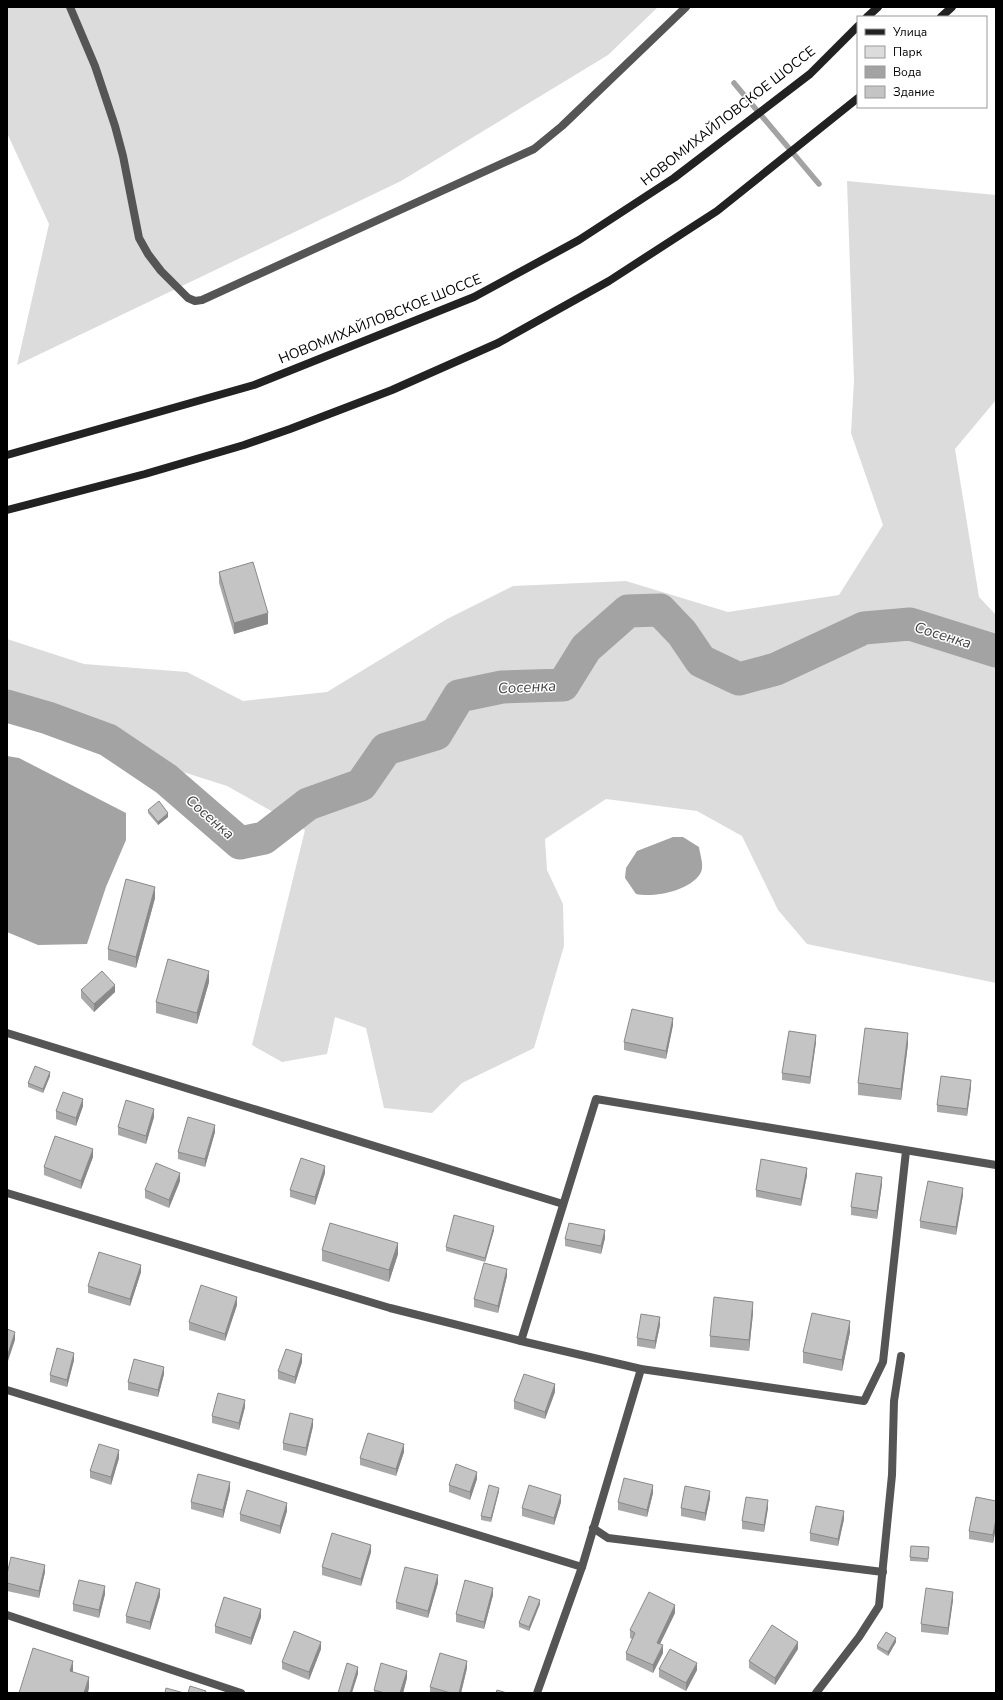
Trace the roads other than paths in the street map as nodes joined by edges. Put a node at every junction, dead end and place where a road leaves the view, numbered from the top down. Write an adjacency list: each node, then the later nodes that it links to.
1 (70, 7): 2 (street)
2 (686, 7)
3 (878, 7): 5 (main road)
4 (952, 7): 6 (main road)
5 (869, 16)
6 (942, 16)
7 (857, 27): 9 (main road, НОВОМИХАЙЛОВСКОЕ ШОССЕ)
8 (857, 99): 10 (main road)
9 (7, 456)
10 (7, 510)
11 (7, 1033): 15 (street)
12 (906, 1151): 13 (street); 15 (street); 18 (street)
13 (996, 1165)
14 (7, 1193): 16 (street)
15 (564, 1204): 16 (street)
16 (521, 1341): 18 (street)
17 (901, 1356): 22 (street)
18 (641, 1369): 20 (street)
19 (7, 1390): 21 (street)
20 (594, 1528): 21 (street); 22 (street)
21 (582, 1567): 25 (street)
22 (883, 1572): 26 (street)
23 (7, 1615): 24 (street)
24 (241, 1693)
25 (537, 1693)
26 (816, 1693)

